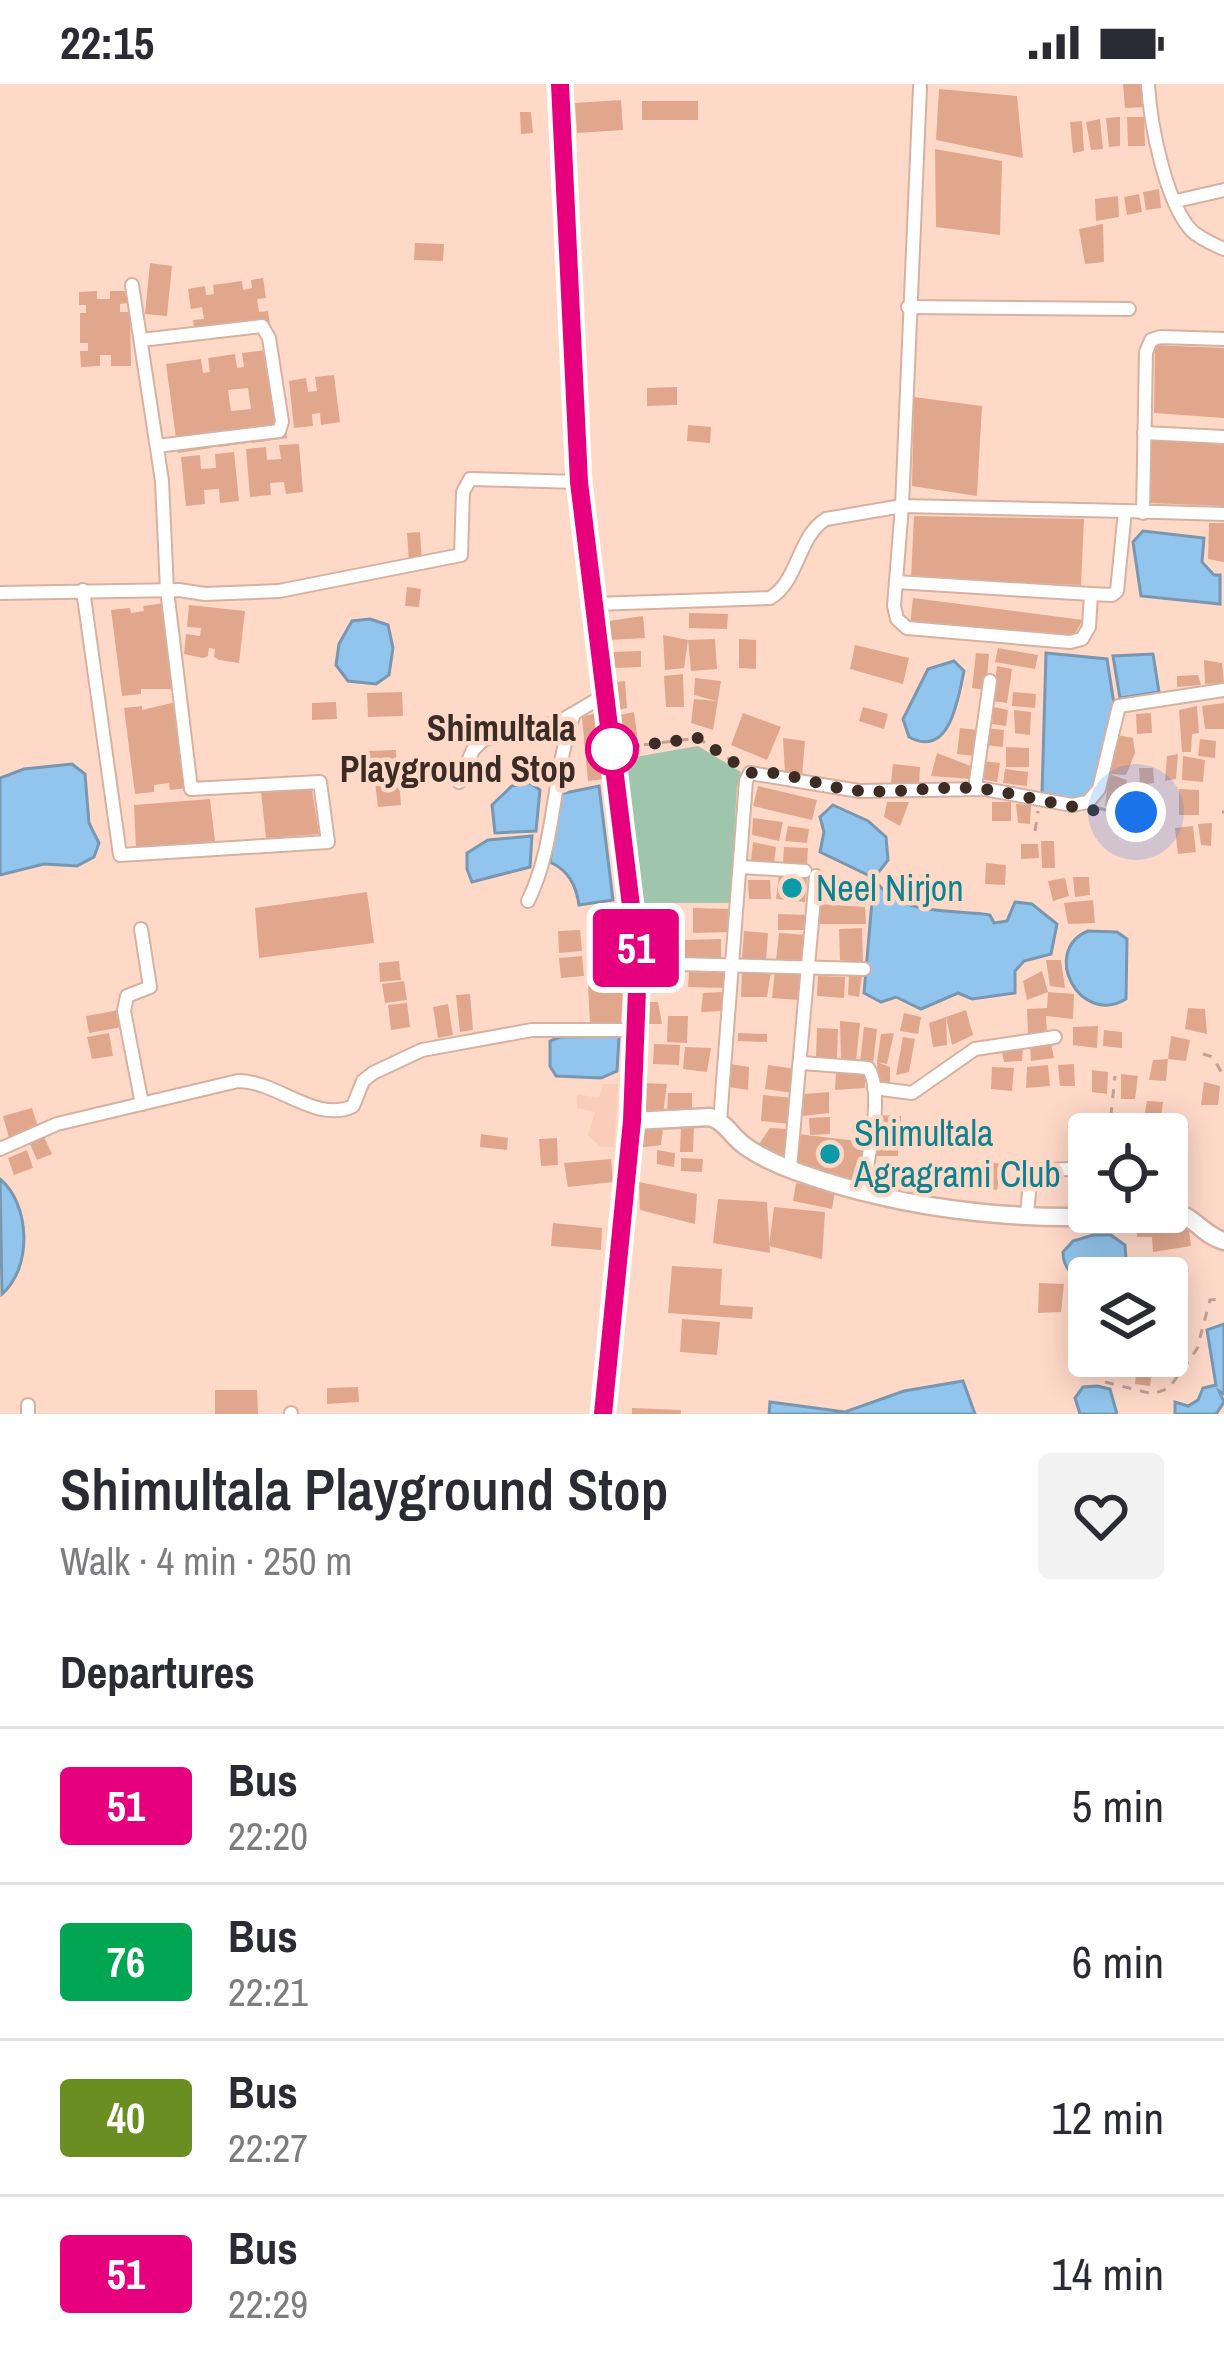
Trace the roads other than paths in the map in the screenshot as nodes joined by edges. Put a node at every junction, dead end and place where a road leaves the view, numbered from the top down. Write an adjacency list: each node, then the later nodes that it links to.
1 (560, 84): 15 (main road)
2 (1148, 84): 5 (street)
3 (920, 87): 8 (street)
4 (1224, 190): 5 (street)
5 (1176, 201): 6 (street)
6 (1224, 249)
7 (132, 286): 11 (street)
8 (908, 307): 9 (street); 16 (street)
9 (1129, 309)
10 (1224, 339): 12 (street)
11 (141, 340): 14 (street); 14 (street)
12 (1144, 433): 13 (street); 18 (street)
13 (1224, 437)
14 (157, 446): 22 (street)
15 (579, 482): 22 (street); 25 (main road)
16 (902, 506): 17 (street); 20 (street); 25 (street)
17 (1125, 511): 18 (street); 24 (street)
18 (1142, 512): 19 (street)
19 (1224, 514)
20 (896, 582): 24 (street); 24 (street)
21 (83, 590): 22 (street); 22 (street); 23 (street)
22 (167, 590)
23 (0, 593)
24 (1091, 594)
25 (594, 604): 28 (main road)
26 (990, 681): 31 (street)
27 (1224, 690): 31 (street)
28 (605, 695): 29 (street); 35 (main road)
29 (574, 714): 30 (street); 33 (street)
30 (458, 782)
31 (975, 788): 32 (street)
32 (741, 867): 36 (street); 37 (street)
33 (528, 901)
34 (141, 929): 43 (street)
35 (638, 963): 36 (street); 39 (main road)
36 (735, 964): 37 (street); 44 (street)
37 (810, 966): 38 (street); 41 (street)
38 (864, 969)
39 (636, 1030): 43 (street); 45 (main road)
40 (1055, 1037): 42 (street)
41 (802, 1063): 42 (street); 47 (street)
42 (874, 1088): 49 (street)
43 (142, 1104): 46 (street)
44 (721, 1120): 45 (main road); 47 (main road)
45 (632, 1121): 54 (main road)
46 (0, 1149)
47 (790, 1169): 49 (main road)
48 (1068, 1169): 50 (street)
49 (862, 1193): 50 (main road)
50 (1027, 1214): 51 (main road)
51 (1068, 1215)
52 (1188, 1218): 53 (main road)
53 (1224, 1241)
54 (603, 1414)

